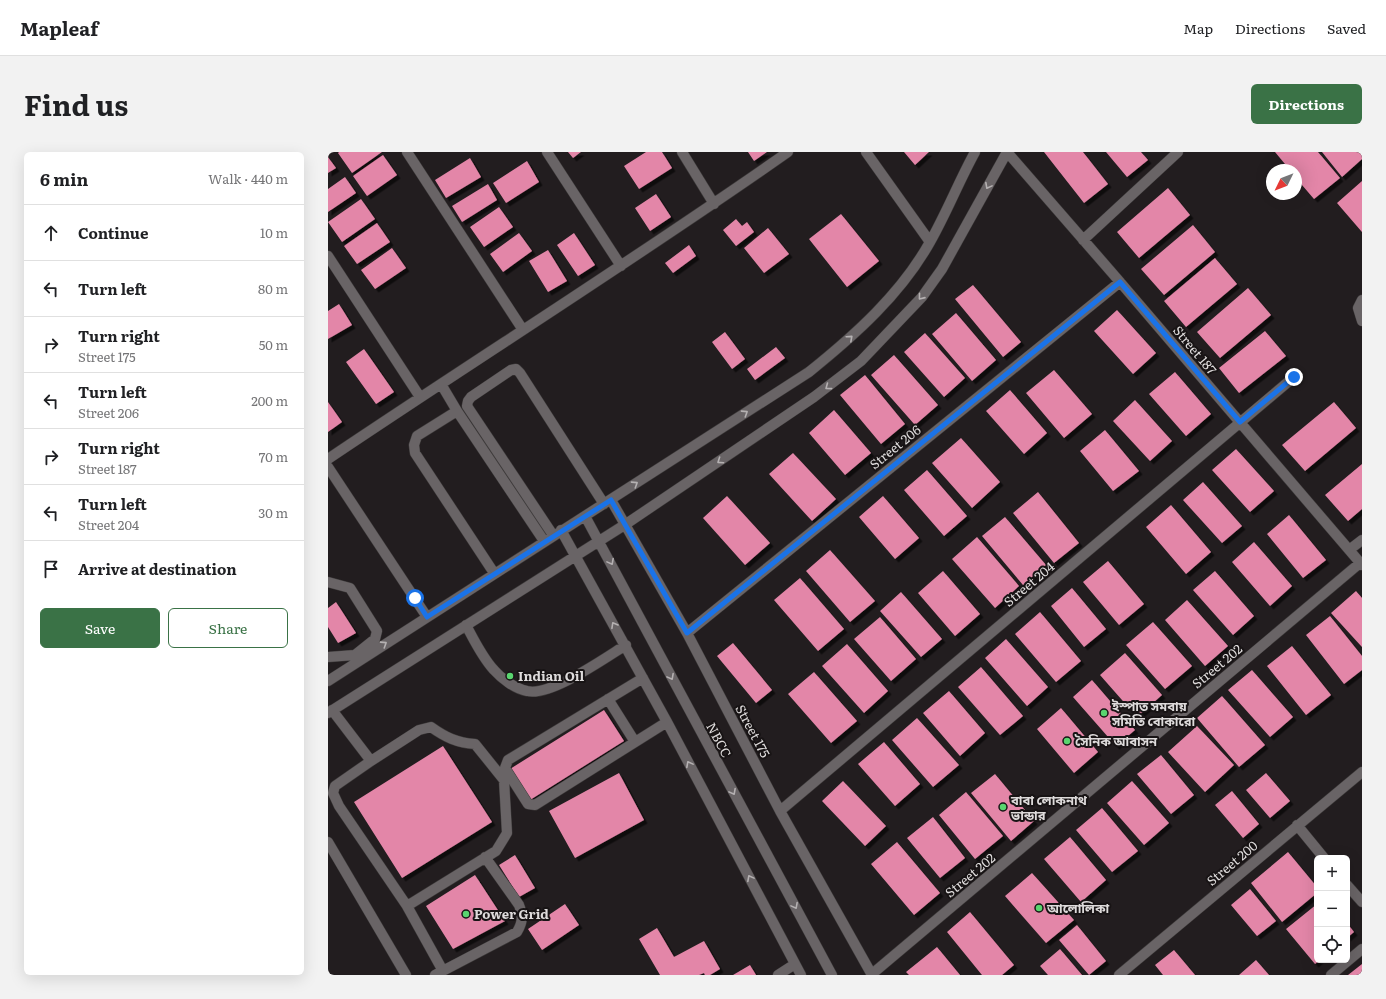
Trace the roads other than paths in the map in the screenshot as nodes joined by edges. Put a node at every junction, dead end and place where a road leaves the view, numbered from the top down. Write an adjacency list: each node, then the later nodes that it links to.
1 (407, 152): 17 (street)
2 (547, 152): 13 (street)
3 (682, 152): 9 (street)
4 (788, 152): 9 (street)
5 (866, 152): 11 (street)
6 (975, 152): 11 (street)
7 (1007, 152): 10 (street, Street 187); 27 (street, one-way to 27)
8 (1178, 152): 10 (street)
9 (714, 204): 13 (street)
10 (1083, 240): 14 (street, Street 187)
11 (930, 242): 25 (street, one-way to 11)
12 (328, 256): 20 (street)
13 (621, 266): 17 (street)
14 (1120, 282): 22 (street, Street 187); 39 (street, Street 206)
15 (1362, 300): 16 (street)
16 (1362, 321)
17 (524, 330): 19 (street)
18 (1294, 377): 22 (street, Street 204)
19 (441, 384): 20 (street); 21 (street)
20 (420, 397): 23 (street)
21 (457, 411): 30 (street); 35 (street)
22 (1240, 422): 32 (street, Street 187); 50 (street, Street 204)
23 (328, 459)
24 (328, 467): 37 (street)
25 (607, 502): 26 (street); 27 (street, Street 175); 28 (street, Street 175)
26 (585, 516): 28 (street); 31 (street, NBCC)
27 (626, 524): 31 (street); 39 (street, Street 175)
28 (557, 533): 30 (street); 33 (street)
29 (1362, 540): 32 (street)
30 (544, 541): 35 (street)
31 (599, 541): 33 (street); 64 (street, NBCC, one-way to 64)
32 (1349, 550): 34 (street, Street 187)
33 (576, 555): 38 (street); 40 (street, one-way to 33)
34 (1361, 564): 65 (street, Street 202)
35 (494, 573): 37 (street)
36 (328, 582): 41 (street)
37 (427, 617): 43 (street, one-way to 37)
38 (466, 626): 40 (street); 45 (street)
39 (687, 633): 50 (street, Street 175)
40 (626, 645): 42 (street)
41 (328, 657)
42 (643, 678): 44 (street); 46 (street)
43 (328, 681)
44 (608, 699): 47 (street); 47 (street)
45 (330, 712): 48 (street)
46 (667, 722): 47 (street); 59 (street, one-way to 46)
47 (635, 742)
48 (371, 761): 54 (street); 57 (street)
49 (1362, 772): 51 (street, Street 200)
50 (780, 811): 65 (street, Street 175)
51 (1297, 825): 53 (street); 66 (street, Street 200)
52 (328, 842): 61 (street)
53 (1322, 855)
54 (486, 857): 57 (street); 60 (street)
55 (1350, 888): 56 (street)
56 (1362, 902)
57 (408, 906): 60 (street)
58 (1362, 949): 67 (street)
59 (795, 964): 62 (street); 63 (street)
60 (439, 973)
61 (406, 975)
62 (778, 975)
63 (801, 975)
64 (832, 975)
65 (872, 975)
66 (1119, 975)
67 (1331, 975)

